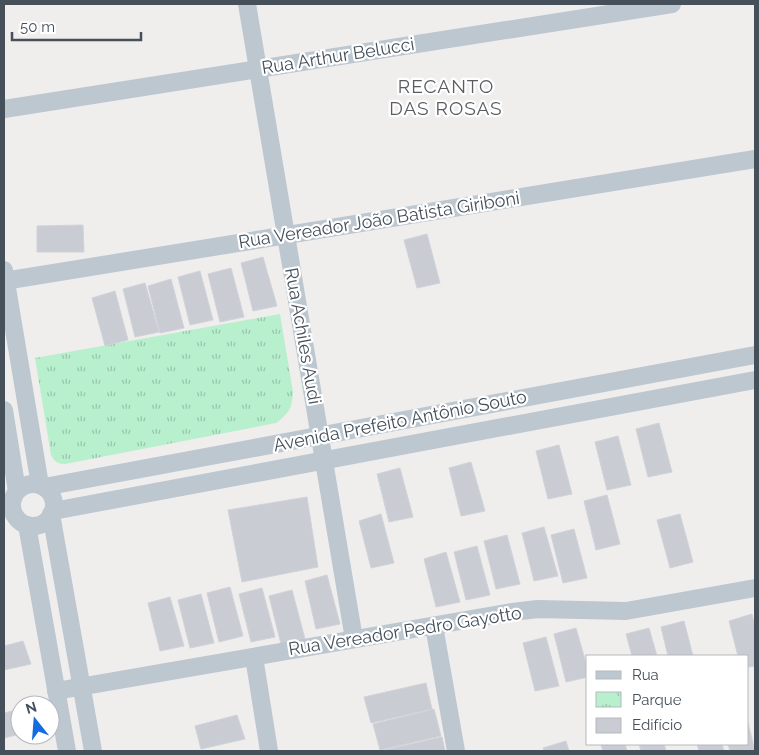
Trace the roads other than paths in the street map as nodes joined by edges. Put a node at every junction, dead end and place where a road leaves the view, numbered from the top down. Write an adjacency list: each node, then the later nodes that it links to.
1 (247, 4): 3 (street, Rua Achiles Audi)
2 (672, 4): 3 (street, Rua Arthur Belucci)
3 (258, 69): 4 (street, Rua Arthur Belucci); 6 (street, Rua Achiles Audi)
4 (4, 109)
5 (755, 159): 6 (street, Rua Vereador João Batista Giriboni)
6 (286, 235): 7 (street, Rua Vereador João Batista Giriboni); 11 (street, Rua Achiles Audi)
7 (4, 277): 13 (street)
8 (755, 355): 11 (street, Avenida Prefeito Antônio Souto)
9 (755, 380): 12 (street, Avenida Prefeito Antônio Souto)
10 (4, 410): 14 (street)
11 (320, 436): 12 (street, Rua Achiles Audi); 13 (street, Avenida Prefeito Antônio Souto)
12 (324, 460): 15 (street, Avenida Prefeito Antônio Souto); 20 (street, Rua Achiles Audi)
13 (42, 486): 14 (street); 15 (street)
14 (12, 494): 16 (street)
15 (52, 512): 16 (street); 22 (street)
16 (25, 524): 17 (street); 23 (street)
17 (4, 527)
18 (755, 588): 19 (street, Rua Vereador Pedro Gayotto)
19 (434, 626): 20 (street, Rua Vereador Pedro Gayotto); 27 (street)
20 (354, 639): 21 (street, Rua Vereador Pedro Gayotto)
21 (254, 657): 22 (street, Rua Vereador Pedro Gayotto); 26 (street)
22 (82, 686): 23 (street, Rua Vereador Pedro Gayotto); 25 (street)
23 (56, 691): 24 (street)
24 (67, 751)
25 (93, 751)
26 (269, 751)
27 (456, 751)

